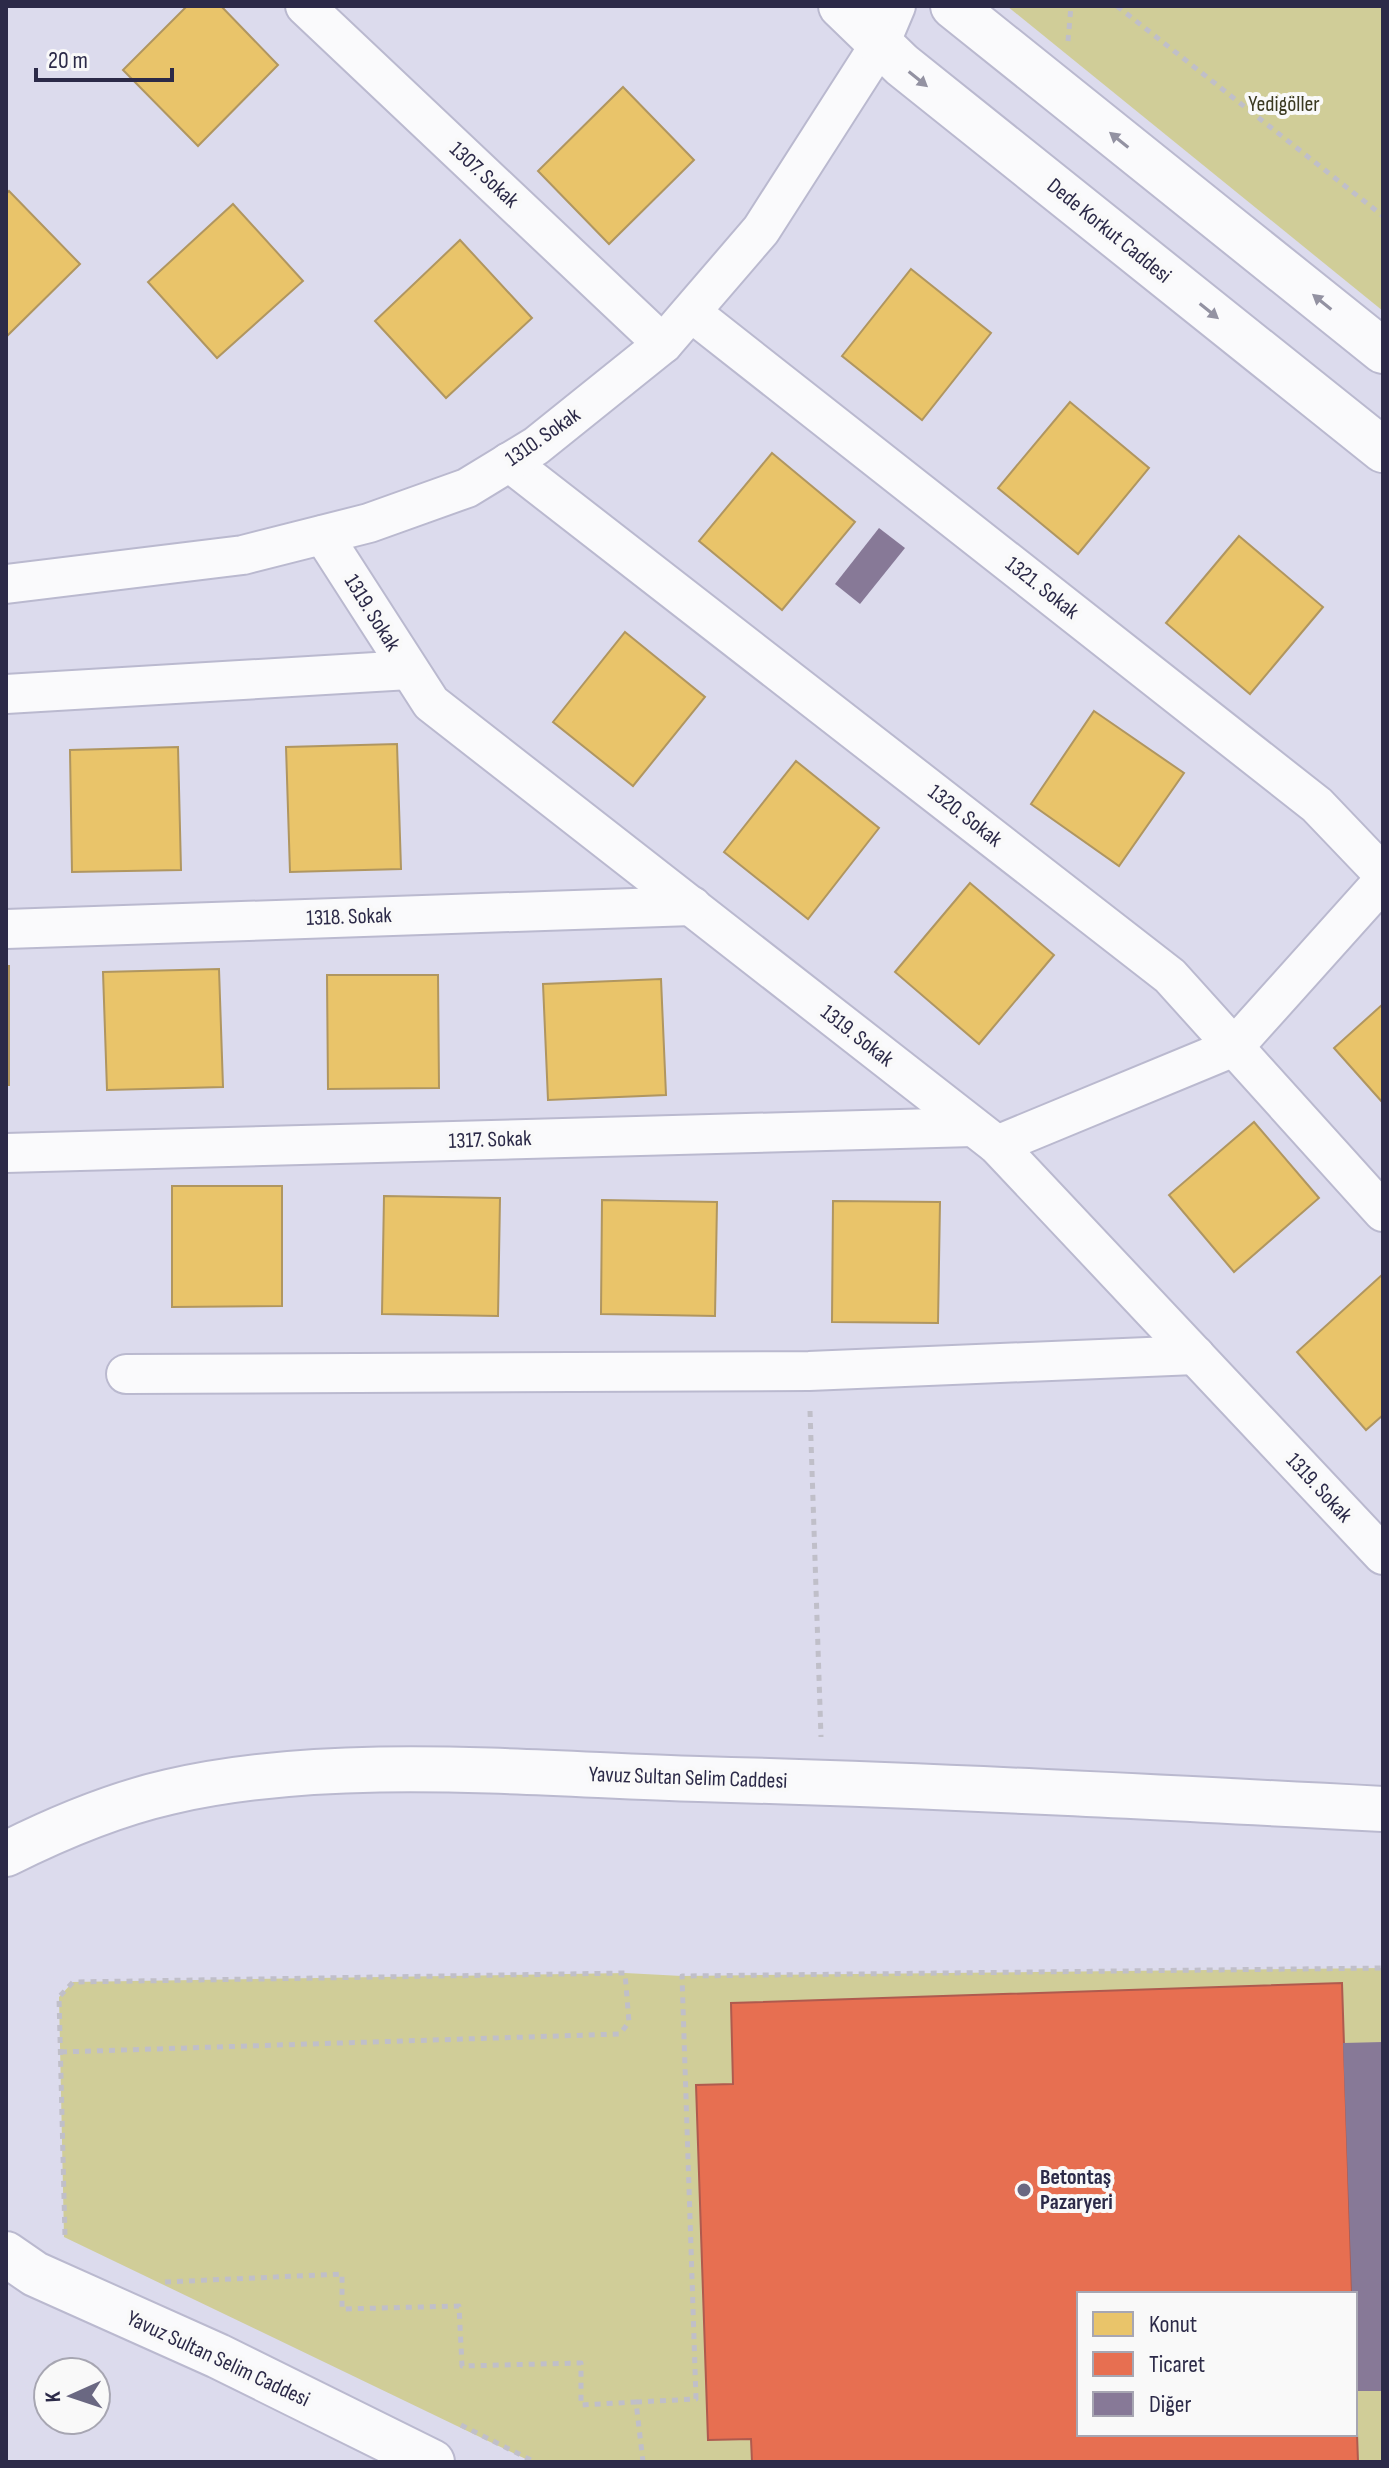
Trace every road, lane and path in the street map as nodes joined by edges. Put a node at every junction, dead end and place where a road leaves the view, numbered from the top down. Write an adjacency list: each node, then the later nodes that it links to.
1 (305, 6): 8 (street, 1307. Sokak)
2 (841, 6): 5 (street, Dede Korkut Caddesi)
3 (953, 6): 9 (street, one-way to 3)
4 (1117, 6): 6 (path)
5 (888, 25): 7 (street, 1310. Sokak); 10 (street, Dede Korkut Caddesi, one-way to 10)
6 (1383, 216)
7 (692, 313): 8 (street, 1310. Sokak); 16 (street, 1321. Sokak)
8 (663, 344): 11 (street, 1310. Sokak)
9 (1383, 351)
10 (1383, 450)
11 (509, 462): 12 (street, 1310. Sokak); 20 (street, 1320. Sokak)
12 (323, 535): 13 (street, 1310. Sokak); 14 (street, 1319. Sokak)
13 (6, 584)
14 (409, 670): 15 (street); 18 (street, 1319. Sokak)
15 (6, 694)
16 (1383, 874)
17 (1383, 881): 20 (street)
18 (692, 906): 19 (street, 1318. Sokak); 21 (street, 1319. Sokak)
19 (6, 929)
20 (1234, 1047): 21 (street); 23 (street, 1320. Sokak)
21 (985, 1136): 22 (street, 1317. Sokak); 24 (street, 1319. Sokak)
22 (6, 1153)
23 (1383, 1212)
24 (1195, 1355): 25 (street); 27 (street, 1319. Sokak)
25 (809, 1371): 26 (street); 28 (path)
26 (126, 1374)
27 (1383, 1555)
28 (822, 1782): 29 (street, Yavuz Sultan Selim Caddesi); 30 (street, Yavuz Sultan Selim Caddesi)
29 (1383, 1809)
30 (6, 1854)
31 (1383, 1968): 36 (path)
32 (61, 2052): 32 (path); 33 (path)
33 (78, 2243)
34 (6, 2254): 38 (street, Yavuz Sultan Selim Caddesi)
35 (174, 2289): 36 (path)
36 (636, 2402): 40 (path)
37 (458, 2423): 39 (path)
38 (432, 2462)
39 (535, 2462)
40 (643, 2462)

